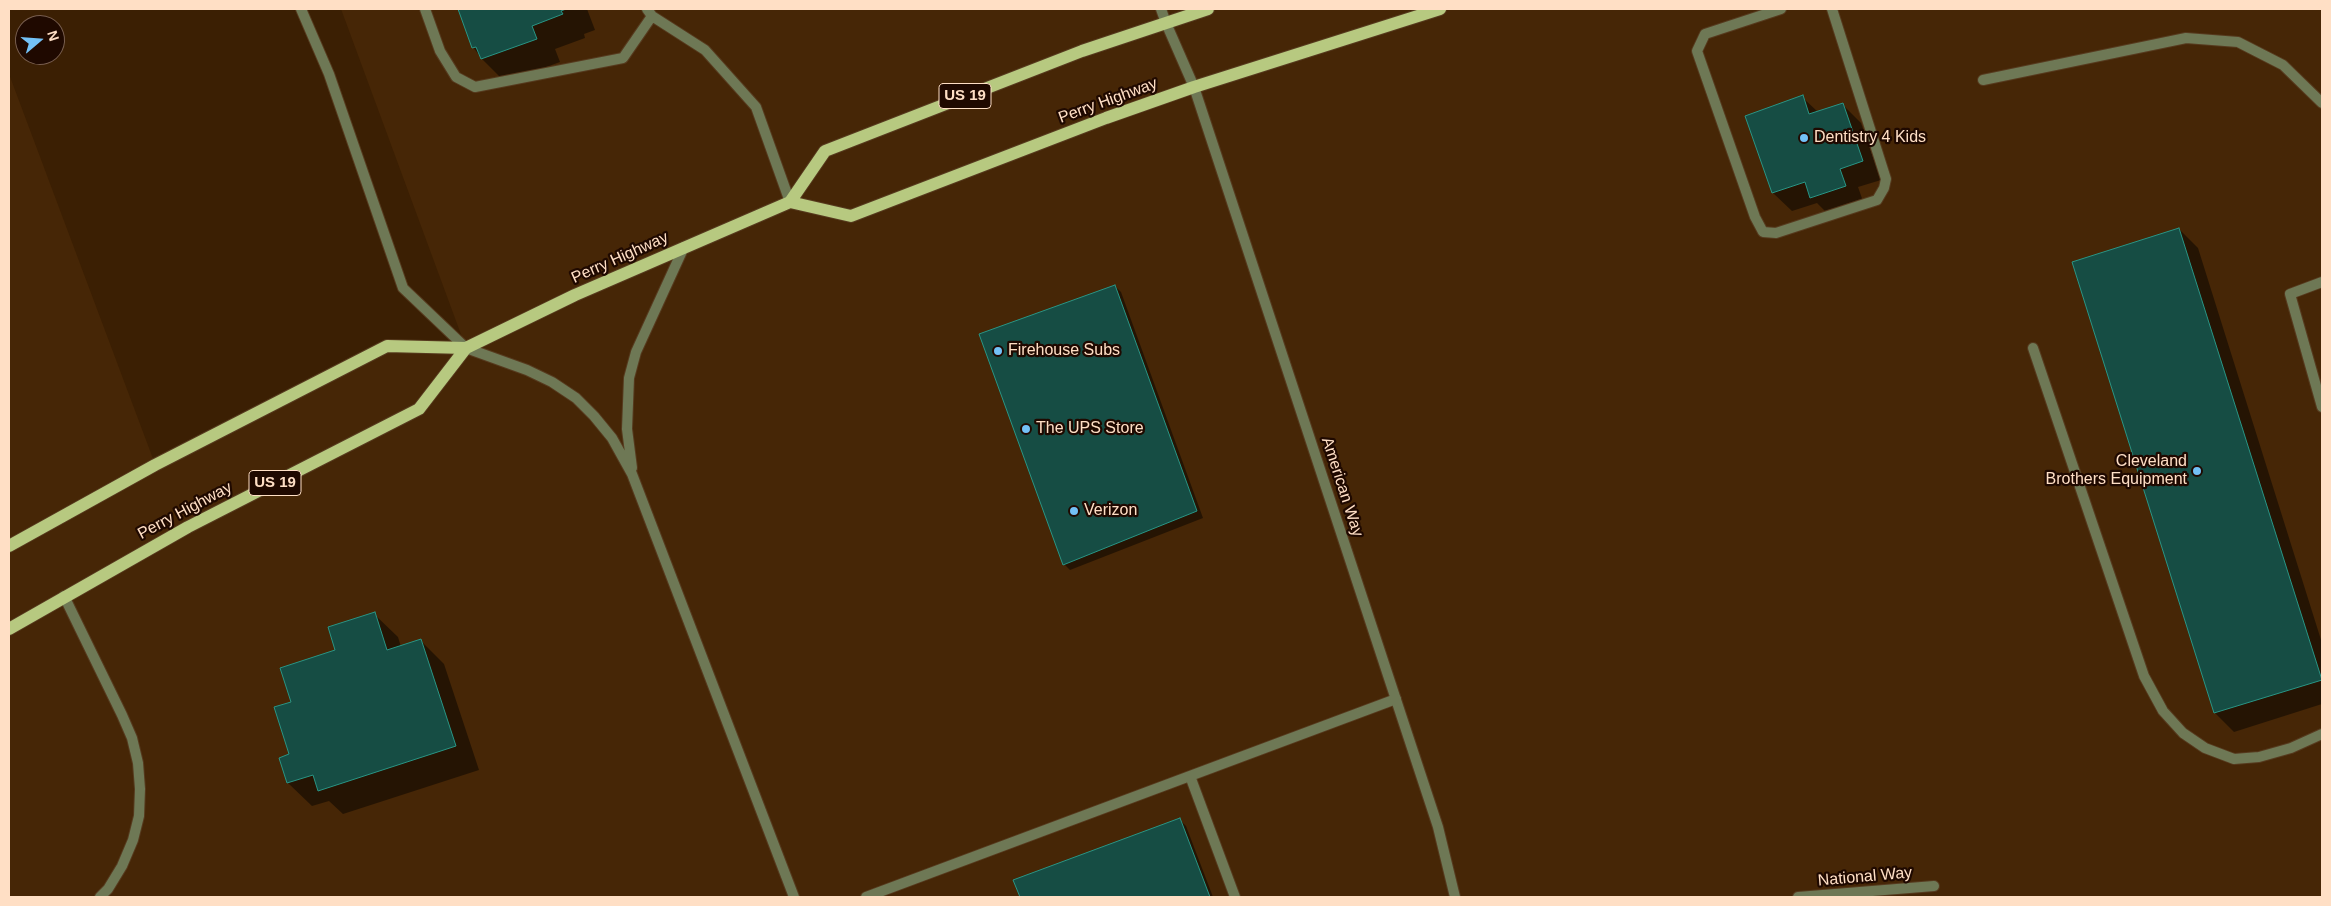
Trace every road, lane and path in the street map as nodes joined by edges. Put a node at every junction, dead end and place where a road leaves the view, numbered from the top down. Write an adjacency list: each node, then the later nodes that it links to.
1 (300, 9): 16 (street)
2 (425, 9): 8 (street)
3 (1161, 9): 9 (street, American Way)
4 (1208, 9): 9 (main road, US 19)
5 (1440, 9): 11 (main road, Perry Highway)
6 (1781, 9): 7 (street)
7 (1832, 9)
8 (649, 13): 13 (street)
9 (1166, 23): 11 (street, American Way); 13 (main road, US 19)
10 (1982, 80): 12 (street)
11 (1194, 87): 13 (main road, Perry Highway); 23 (street, American Way)
12 (2322, 103)
13 (790, 202): 14 (main road, Perry Highway / US 19)
14 (684, 247): 16 (main road, Perry Highway / US 19); 19 (street)
15 (2322, 282): 18 (street)
16 (466, 348): 19 (street); 20 (main road, Perry Highway / US 19); 21 (main road, Perry Highway / US 19)
17 (2033, 348): 24 (street)
18 (2322, 406)
19 (632, 474): 28 (street)
20 (9, 546)
21 (64, 596): 22 (main road, Perry Highway / US 19); 27 (street)
22 (9, 629)
23 (1396, 699): 25 (street); 31 (street, American Way)
24 (2322, 734)
25 (1190, 776): 29 (street); 30 (street)
26 (1934, 886): 32 (street, National Way)
27 (100, 897)
28 (794, 897)
29 (866, 897)
30 (1235, 897)
31 (1455, 897)
32 (1798, 897)

